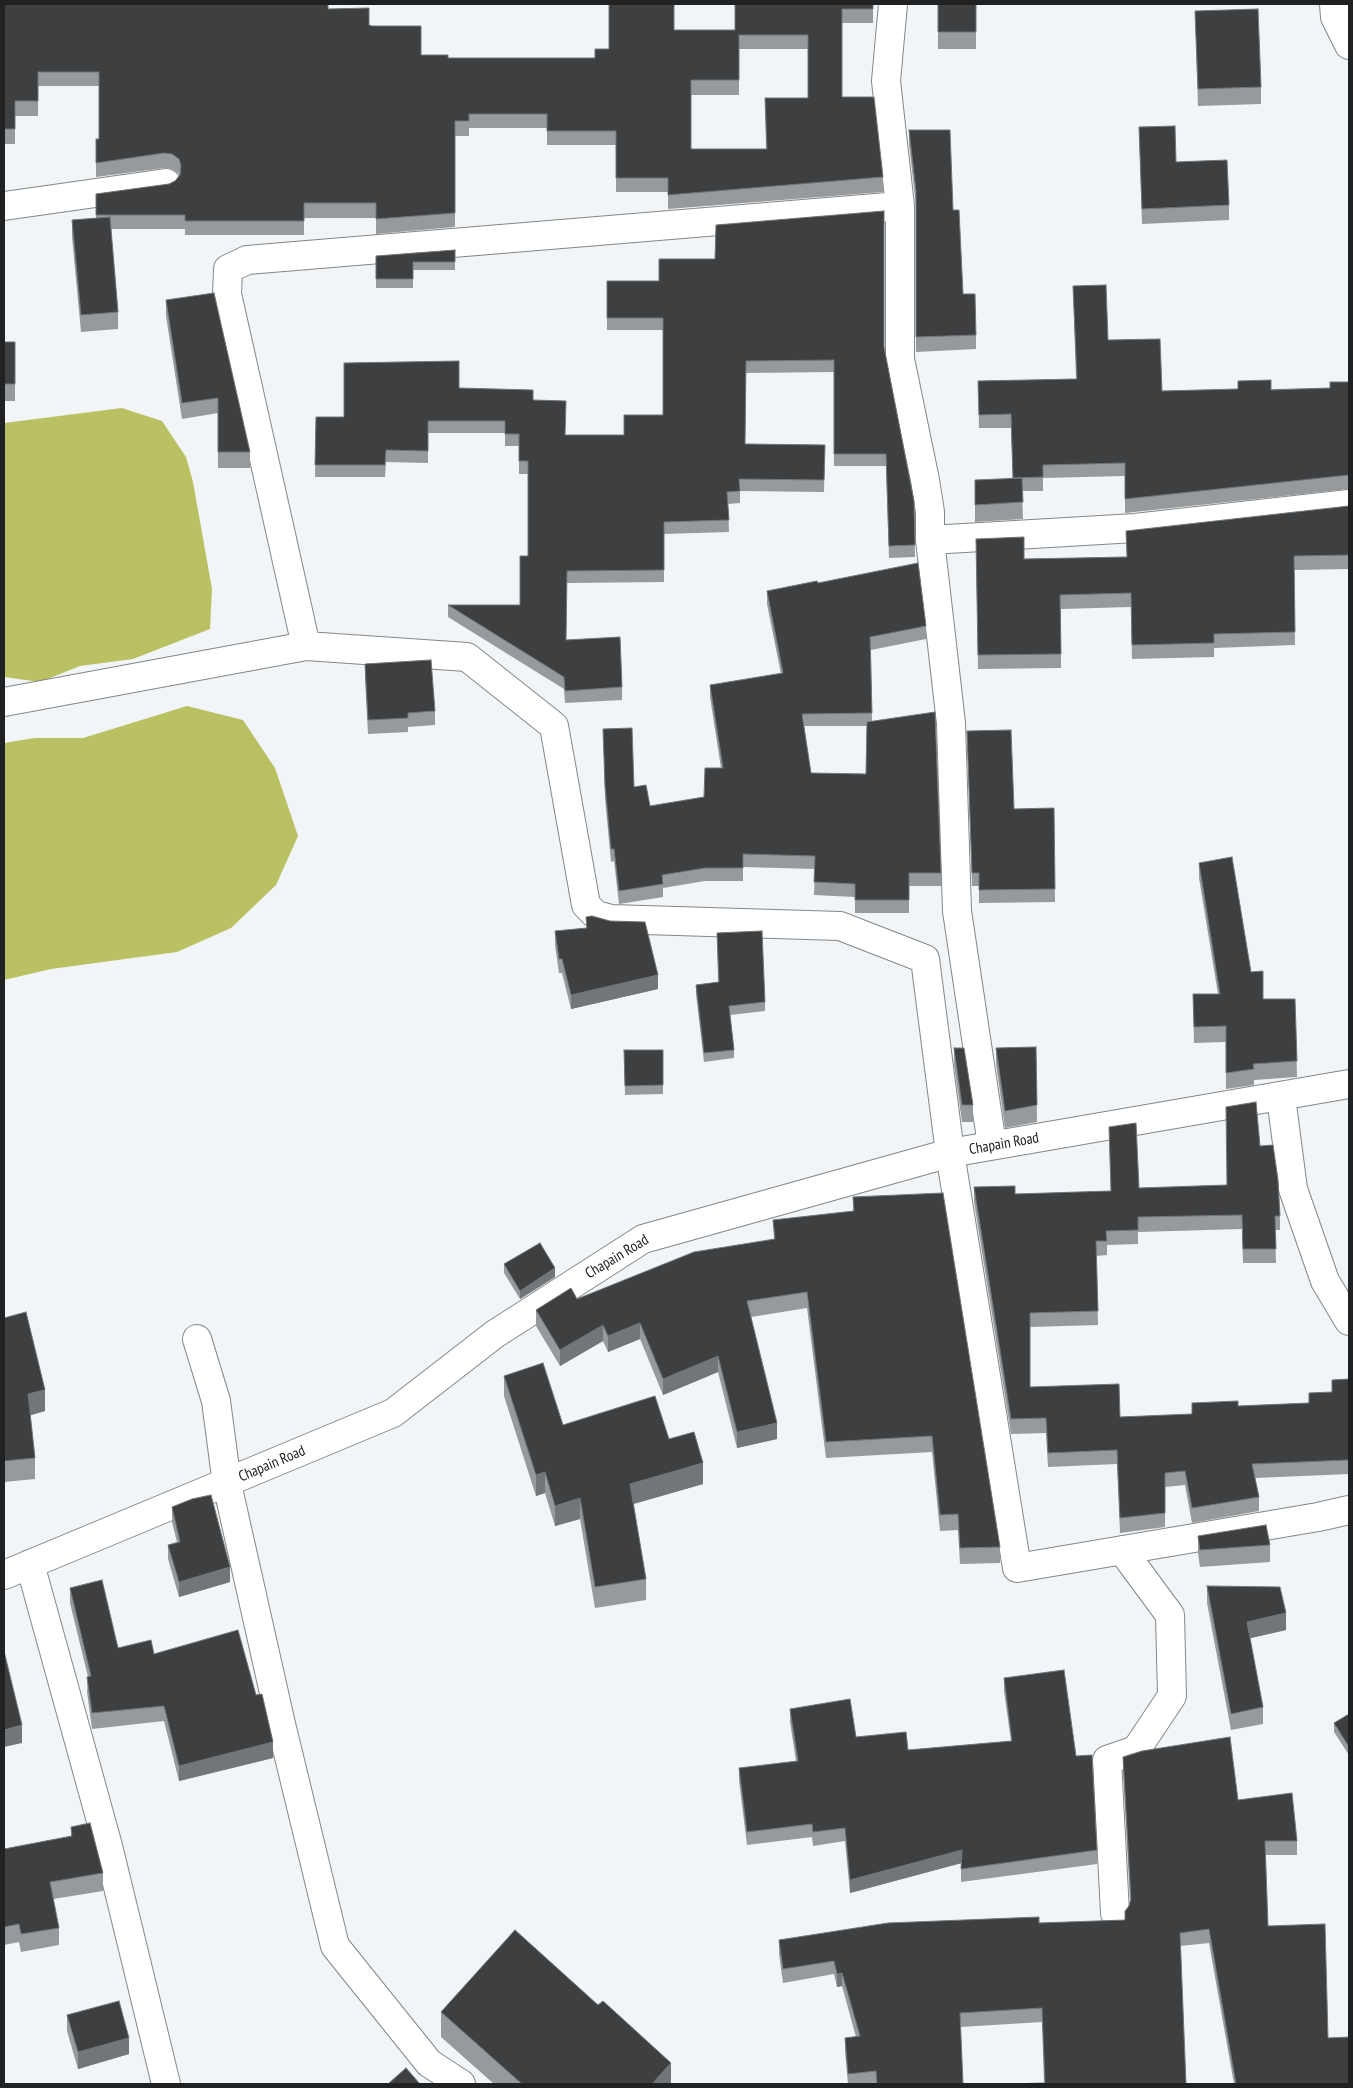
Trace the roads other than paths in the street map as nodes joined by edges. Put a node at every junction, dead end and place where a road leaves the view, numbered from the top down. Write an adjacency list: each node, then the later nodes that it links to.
1 (893, 4): 6 (street)
2 (1334, 4): 3 (street)
3 (1349, 45)
4 (166, 182): 5 (street)
5 (4, 206)
6 (900, 206): 8 (street); 9 (street)
7 (1349, 504): 8 (street)
8 (930, 540): 13 (street)
9 (306, 646): 10 (street); 14 (street)
10 (4, 702)
11 (1349, 1084): 12 (street, Chapain Road)
12 (1280, 1097): 13 (street, Chapain Road); 15 (street)
13 (992, 1145): 14 (street, Chapain Road)
14 (950, 1153): 17 (street, Chapain Road); 19 (street)
15 (1349, 1321)
16 (197, 1339): 17 (street)
17 (227, 1484): 20 (street, Chapain Road); 24 (street)
18 (1349, 1510): 19 (street)
19 (1122, 1550): 22 (street)
20 (30, 1564): 21 (street, Chapain Road); 23 (street)
21 (4, 1575)
22 (1115, 1913)
23 (166, 2084)
24 (461, 2084)

